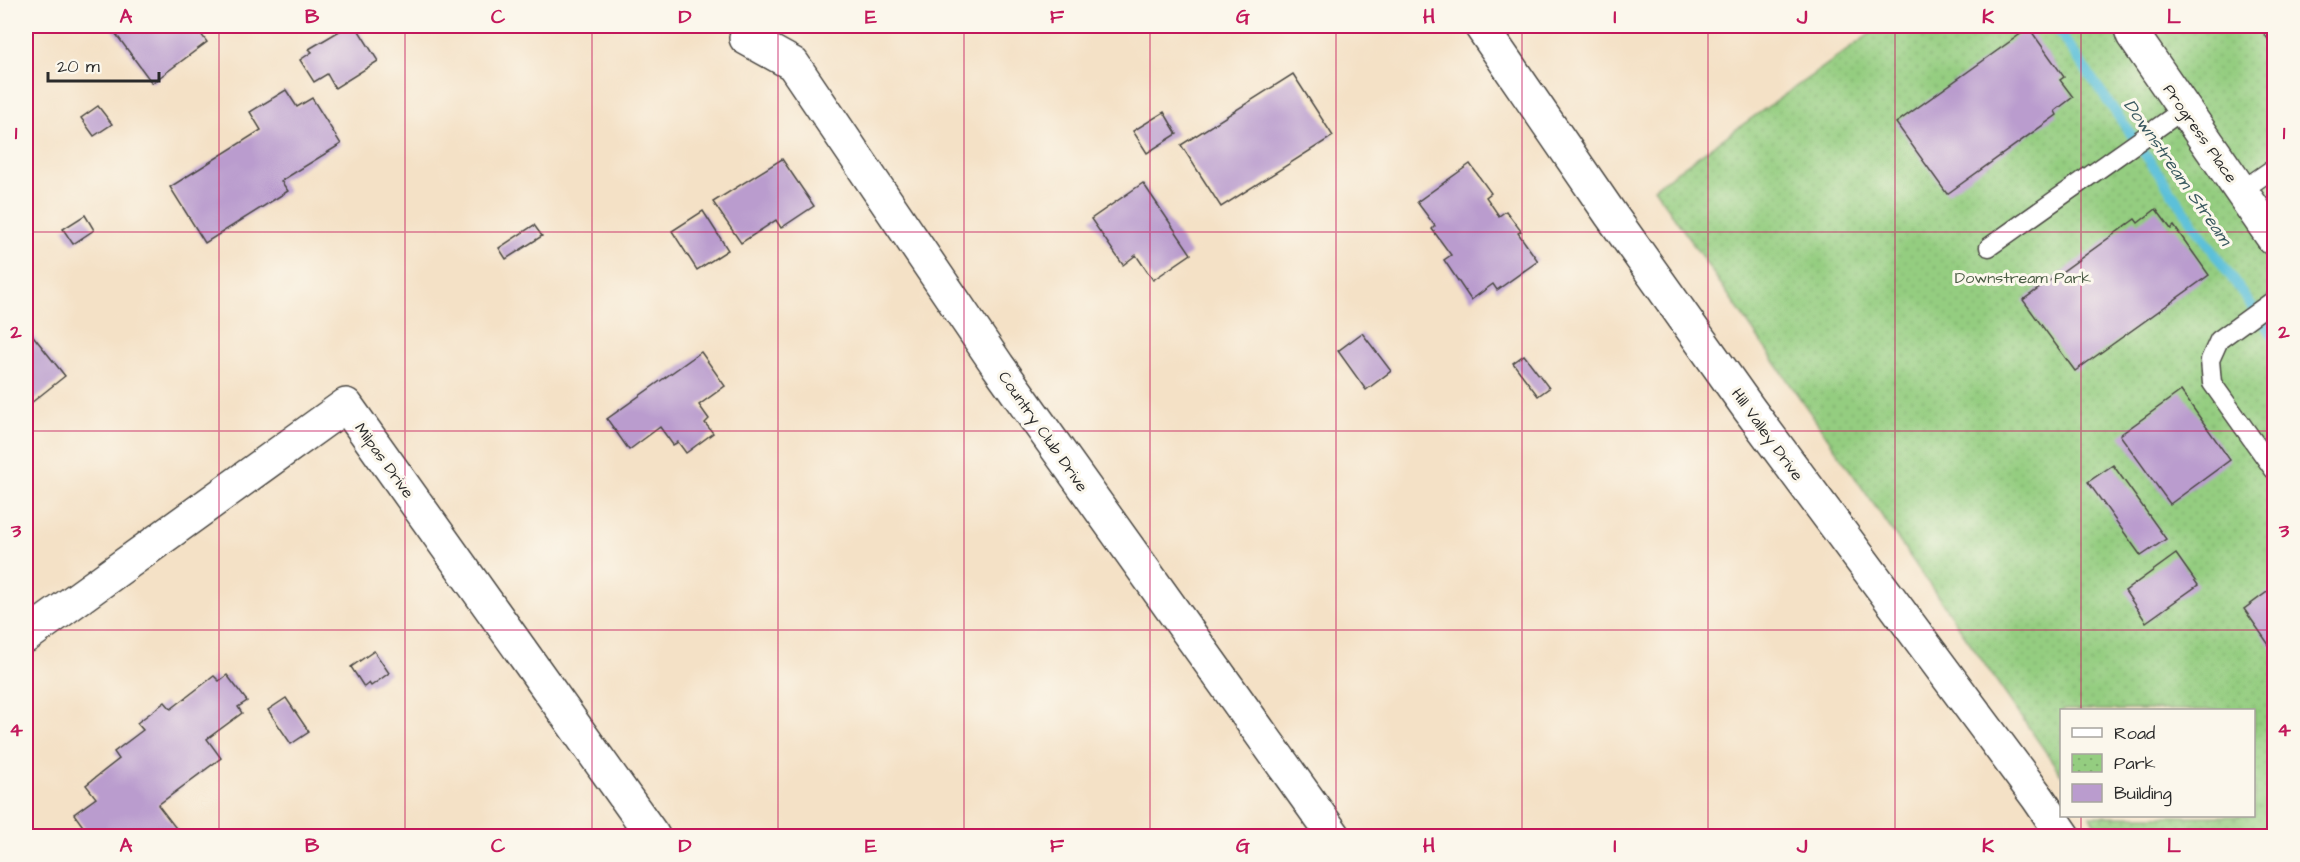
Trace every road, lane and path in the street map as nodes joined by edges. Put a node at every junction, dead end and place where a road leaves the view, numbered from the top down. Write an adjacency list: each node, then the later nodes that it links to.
1 (1480, 26): 14 (street, Hill Valley Drive)
2 (2130, 26): 4 (street, Progress Place)
3 (741, 32): 13 (street, Country Club Drive)
4 (2184, 109): 6 (street, Progress Place); 8 (lane)
5 (2274, 168): 6 (lane)
6 (2241, 191): 7 (street, Progress Place)
7 (2274, 239)
8 (1989, 247)
9 (2274, 300): 10 (lane)
10 (2274, 470)
11 (26, 636): 12 (street, Milpas Drive)
12 (653, 837)
13 (1334, 837)
14 (2064, 837)

